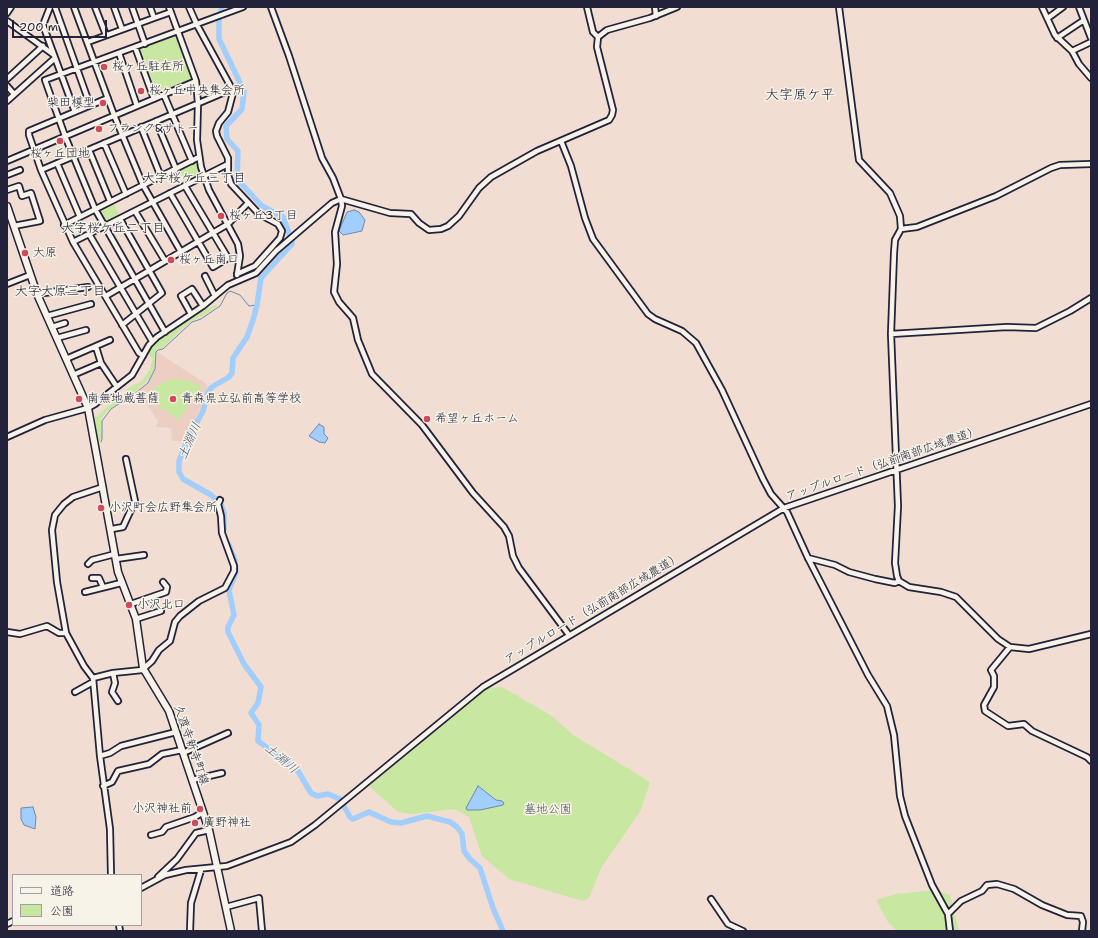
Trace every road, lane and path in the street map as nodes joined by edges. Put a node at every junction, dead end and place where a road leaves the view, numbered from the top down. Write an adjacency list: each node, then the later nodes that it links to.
1 (11, 7): 21 (street)
2 (50, 7): 42 (street)
3 (55, 7): 44 (street)
4 (74, 7): 35 (street)
5 (95, 7): 31 (street)
6 (114, 7): 29 (street)
7 (132, 7): 27 (street)
8 (150, 7): 23 (street)
9 (169, 7): 20 (street)
10 (189, 7): 28 (street)
11 (243, 7): 28 (street)
12 (271, 7): 89 (street)
13 (587, 7): 32 (street)
14 (655, 7): 22 (street)
15 (677, 7): 22 (street)
16 (839, 7): 102 (street)
17 (1042, 7): 24 (street)
18 (1063, 7): 24 (street)
19 (1079, 7): 26 (street)
20 (170, 12): 23 (street); 30 (street)
21 (7, 13)
22 (656, 16): 32 (street)
23 (154, 18): 27 (street)
24 (1048, 18): 33 (street)
25 (7, 20): 38 (street)
26 (1084, 20): 33 (street); 34 (street)
27 (138, 23): 29 (street); 37 (street)
28 (197, 26): 30 (street); 50 (street)
29 (122, 29): 31 (street)
30 (178, 32): 37 (street); 48 (street)
31 (106, 35): 35 (street)
32 (598, 37): 67 (street)
33 (1057, 38): 40 (street)
34 (1091, 38)
35 (88, 42): 43 (street)
36 (1091, 42): 40 (street)
37 (145, 44): 39 (street)
38 (43, 46): 42 (street); 47 (street)
39 (135, 47): 41 (street); 54 (street)
40 (1072, 51): 46 (street)
41 (119, 53): 43 (street); 58 (street)
42 (55, 57): 45 (street); 51 (street)
43 (94, 62): 44 (street); 53 (street)
44 (77, 69): 45 (street); 57 (street)
45 (61, 74): 59 (street); 62 (street)
46 (1091, 78)
47 (7, 79)
48 (196, 81): 52 (street); 56 (street)
49 (7, 86): 51 (street)
50 (232, 89): 56 (street); 76 (street)
51 (14, 94): 55 (street)
52 (164, 95): 54 (street); 60 (street)
53 (108, 98): 57 (street); 61 (street)
54 (154, 99): 58 (street)
55 (7, 101)
56 (198, 103): 60 (street); 72 (street)
57 (90, 105): 59 (street)
58 (137, 106): 61 (street)
59 (75, 112): 62 (street)
60 (172, 114): 63 (street); 74 (street)
61 (114, 115): 65 (street); 66 (street)
62 (59, 118): 66 (street); 69 (street)
63 (156, 121): 64 (street); 78 (street)
64 (141, 128): 65 (street); 83 (street)
65 (123, 135): 68 (street); 84 (street)
66 (65, 136): 69 (street); 71 (street)
67 (561, 141): 89 (street); 150 (street)
68 (104, 143): 70 (street); 88 (street)
69 (33, 150): 73 (street); 80 (street)
70 (89, 150): 71 (street); 90 (street)
71 (73, 156): 75 (street); 94 (street)
72 (199, 157): 74 (street); 82 (street)
73 (7, 161)
74 (192, 161): 78 (street)
75 (57, 163): 80 (street); 96 (street)
76 (228, 164): 82 (street); 92 (street)
77 (1091, 164): 102 (street)
78 (176, 169): 83 (street)
79 (20, 170): 81 (street)
80 (41, 170): 99 (street)
81 (7, 175)
82 (204, 176): 85 (street); 98 (street)
83 (161, 177): 84 (street)
84 (143, 185): 88 (street); 91 (street)
85 (185, 186): 87 (street); 103 (street)
86 (7, 190): 100 (street)
87 (170, 193): 91 (street); 105 (street)
88 (126, 194): 90 (street)
89 (341, 199): 114 (street); 168 (street)
90 (110, 201): 94 (street)
91 (152, 202): 95 (street); 107 (street)
92 (248, 203): 98 (street); 110 (street)
93 (7, 209): 100 (main road, 久渡寺新寺町線)
94 (95, 209): 96 (street); 101 (street)
95 (135, 211): 97 (street); 108 (street)
96 (80, 217): 99 (street)
97 (120, 219): 101 (street); 109 (street)
98 (228, 224): 103 (street); 110 (street)
99 (64, 225): 106 (street)
100 (14, 226): 111 (main road, 久渡寺新寺町線)
101 (104, 226): 104 (street); 113 (street)
102 (901, 228): 133 (street)
103 (213, 233): 105 (street); 105 (street)
104 (89, 234): 106 (street); 117 (street)
105 (198, 241): 107 (street)
106 (73, 242): 119 (street)
107 (181, 252): 108 (street)
108 (165, 262): 109 (street)
109 (150, 270): 113 (street); 122 (street)
110 (237, 274): 114 (street)
111 (30, 275): 115 (street); 118 (main road, 久渡寺新寺町線)
112 (204, 276): 120 (street)
113 (136, 279): 117 (street); 122 (street)
114 (236, 281): 120 (street)
115 (7, 284)
116 (88, 287): 118 (street)
117 (121, 288): 119 (street); 125 (street)
118 (38, 294): 127 (main road, 久渡寺新寺町線)
119 (106, 296): 129 (street)
120 (215, 296): 124 (street)
121 (1091, 298): 133 (street)
122 (149, 303): 125 (street); 132 (street)
123 (91, 304): 127 (street)
124 (202, 306): 126 (street); 126 (street)
125 (136, 314): 129 (street); 136 (street)
126 (191, 314): 132 (street)
127 (47, 316): 130 (main road, 久渡寺新寺町線)
128 (65, 323): 130 (street)
129 (122, 325): 138 (street)
130 (52, 327): 134 (main road, 久渡寺新寺町線)
131 (86, 330): 134 (street)
132 (165, 332): 136 (street)
133 (891, 334): 147 (street)
134 (57, 338): 139 (main road, 久渡寺新寺町線)
135 (110, 340): 137 (street)
136 (152, 341): 138 (street)
137 (96, 346): 139 (street); 140 (street)
138 (143, 356): 142 (street)
139 (66, 359): 141 (main road, 久渡寺新寺町線)
140 (101, 364): 141 (street); 142 (street)
141 (73, 375): 144 (main road, 久渡寺新寺町線)
142 (117, 387): 144 (street)
143 (1091, 404): 147 (street, アップルロード（弘前南部広域農道）)
144 (88, 408): 145 (street); 148 (main road, 久渡寺新寺町線)
145 (7, 437)
146 (126, 459): 151 (street)
147 (896, 469): 150 (street, アップルロード（弘前南部広域農道）); 157 (street)
148 (103, 487): 151 (main road, 久渡寺新寺町線); 166 (street)
149 (219, 501): 170 (street)
150 (784, 508): 154 (street); 168 (street, アップルロード（弘前南部広域農道）)
151 (112, 529): 153 (main road, 久渡寺新寺町線)
152 (144, 555): 153 (street)
153 (116, 556): 155 (street); 159 (main road, 久渡寺新寺町線)
154 (808, 558): 157 (street); 193 (street)
155 (88, 564)
156 (92, 578): 160 (street)
157 (899, 581): 169 (street)
158 (164, 582): 162 (street)
159 (122, 583): 160 (street); 162 (main road, 久渡寺新寺町線)
160 (103, 587): 161 (street)
161 (85, 592)
162 (131, 604): 164 (main road, 久渡寺新寺町線)
163 (160, 611): 164 (street)
164 (136, 619): 170 (main road, 久渡寺新寺町線)
165 (7, 632): 166 (street)
166 (66, 633): 172 (street)
167 (1091, 634): 169 (street)
168 (569, 635): 186 (street, アップルロード（弘前南部広域農道）)
169 (1010, 647): 179 (street)
170 (143, 668): 171 (street); 175 (main road, 久渡寺新寺町線)
171 (113, 673): 172 (street); 174 (street)
172 (93, 680): 173 (street); 178 (street)
173 (75, 692)
174 (118, 701)
175 (176, 732): 177 (main road, 久渡寺新寺町線); 178 (street)
176 (228, 733): 177 (street)
177 (182, 751): 181 (main road, 久渡寺新寺町線); 182 (street)
178 (100, 756): 182 (street)
179 (1091, 761)
180 (222, 773): 181 (street)
181 (192, 780): 183 (main road, 久渡寺新寺町線)
182 (103, 786): 188 (street)
183 (203, 812): 184 (main road, 久渡寺新寺町線); 185 (street)
184 (209, 830): 186 (main road, 久渡寺新寺町線); 189 (street)
185 (151, 835)
186 (218, 868): 187 (street, アップルロード（弘前南部広域農道）); 192 (main road, 久渡寺新寺町線)
187 (201, 870): 189 (street, アップルロード（弘前南部広域農道）); 194 (street)
188 (111, 874)
189 (157, 878): 190 (street, アップルロード（弘前南部広域農道）)
190 (142, 887)
191 (711, 899): 197 (street)
192 (226, 907): 195 (main road, 久渡寺新寺町線); 196 (street)
193 (948, 914): 198 (street); 199 (street)
194 (190, 931)
195 (231, 931)
196 (262, 931)
197 (743, 931)
198 (950, 931)
199 (1082, 931)

